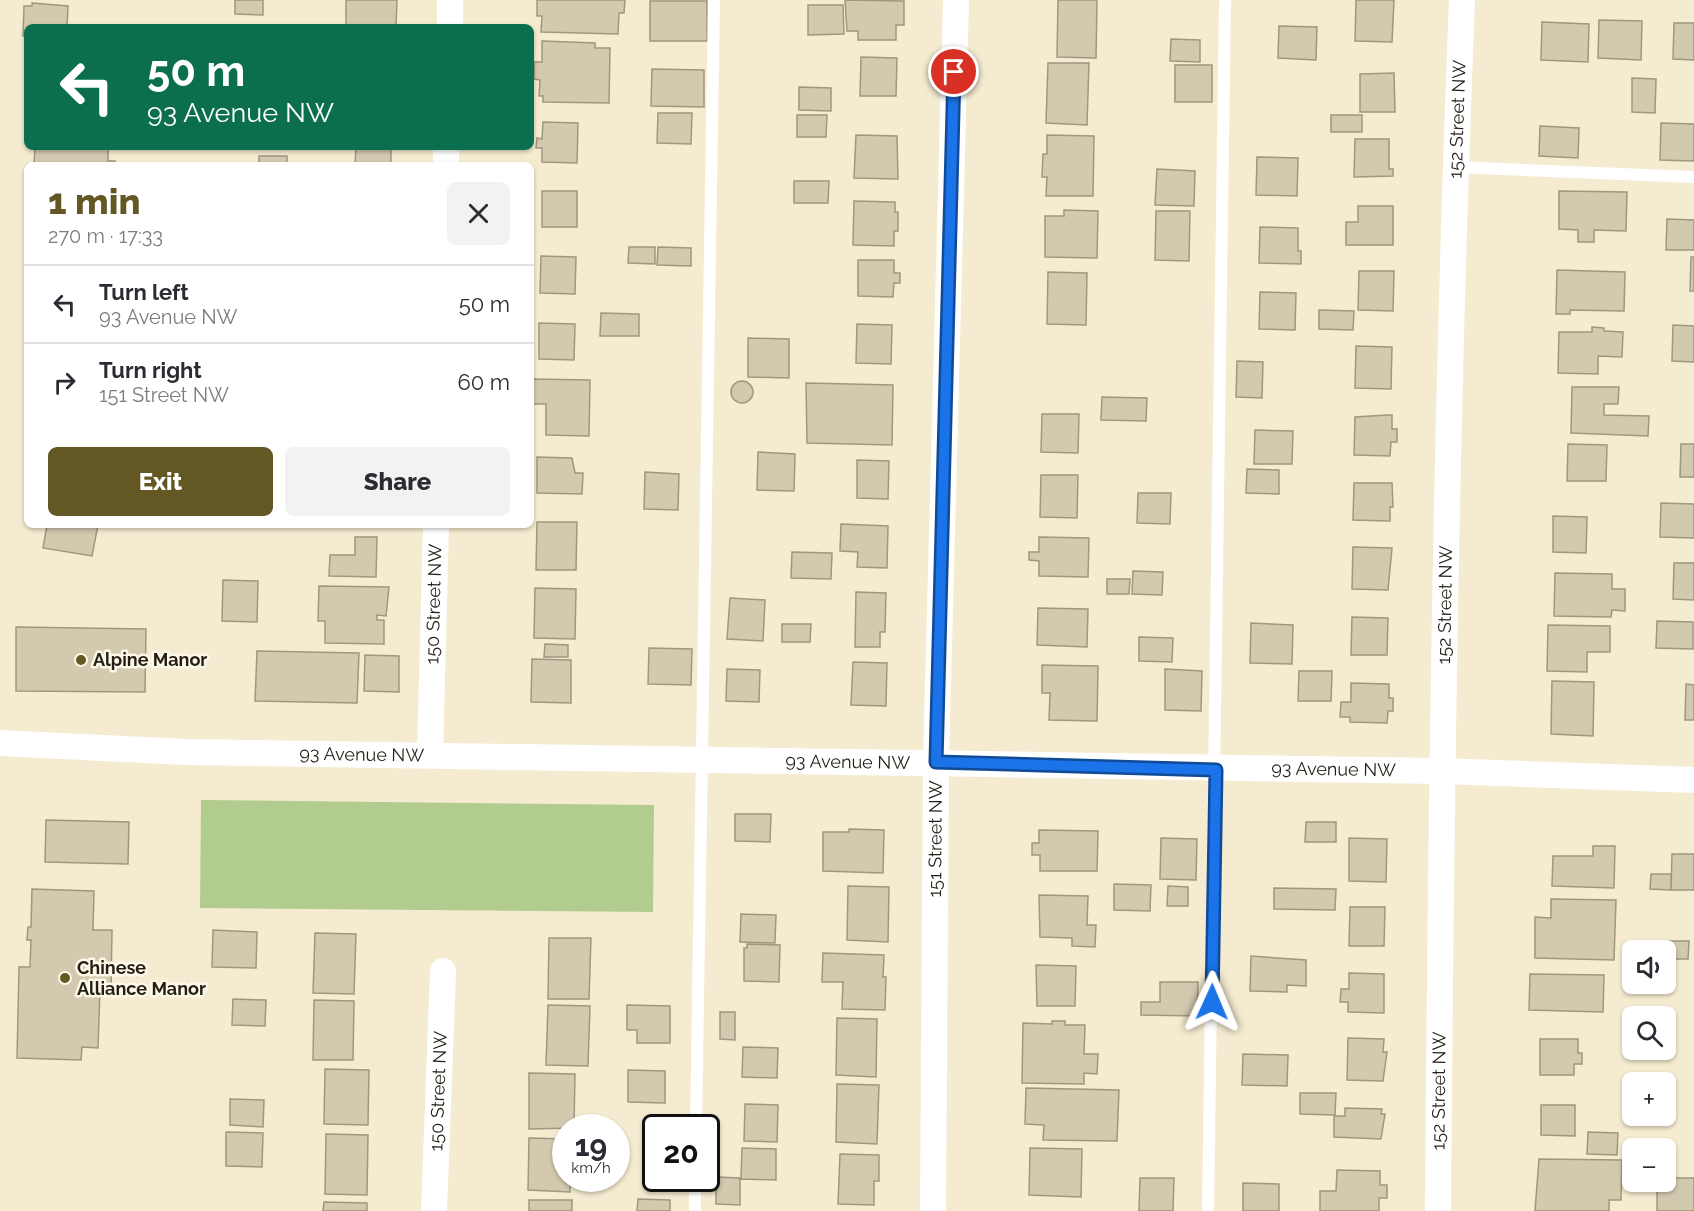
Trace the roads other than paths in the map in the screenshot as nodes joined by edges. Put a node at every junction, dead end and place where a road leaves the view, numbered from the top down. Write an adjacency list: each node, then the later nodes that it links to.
1 (450, 0): 6 (street)
2 (714, 0): 12 (lane)
3 (956, 0): 13 (street, 151 Street NW)
4 (1225, 0): 14 (lane)
5 (1462, 0): 7 (street, 152 Street NW)
6 (450, 24)
7 (1455, 167): 8 (lane); 15 (street, 152 Street NW)
8 (1694, 177)
9 (436, 528): 11 (street, 150 Street NW)
10 (0, 743): 11 (street, 93 Avenue NW)
11 (430, 754): 12 (street, 93 Avenue NW)
12 (703, 760): 13 (street, 93 Avenue NW); 18 (lane)
13 (936, 762): 14 (street, 93 Avenue NW); 22 (street, 151 Street NW)
14 (1216, 770): 15 (street, 93 Avenue NW); 23 (lane)
15 (1442, 771): 16 (street, 93 Avenue NW); 24 (street, 152 Street NW)
16 (1694, 780)
17 (443, 971): 20 (street, 150 Street NW)
18 (696, 1114)
19 (695, 1192): 21 (lane)
20 (434, 1211)
21 (695, 1211)
22 (933, 1211)
23 (1208, 1211)
24 (1437, 1211)

